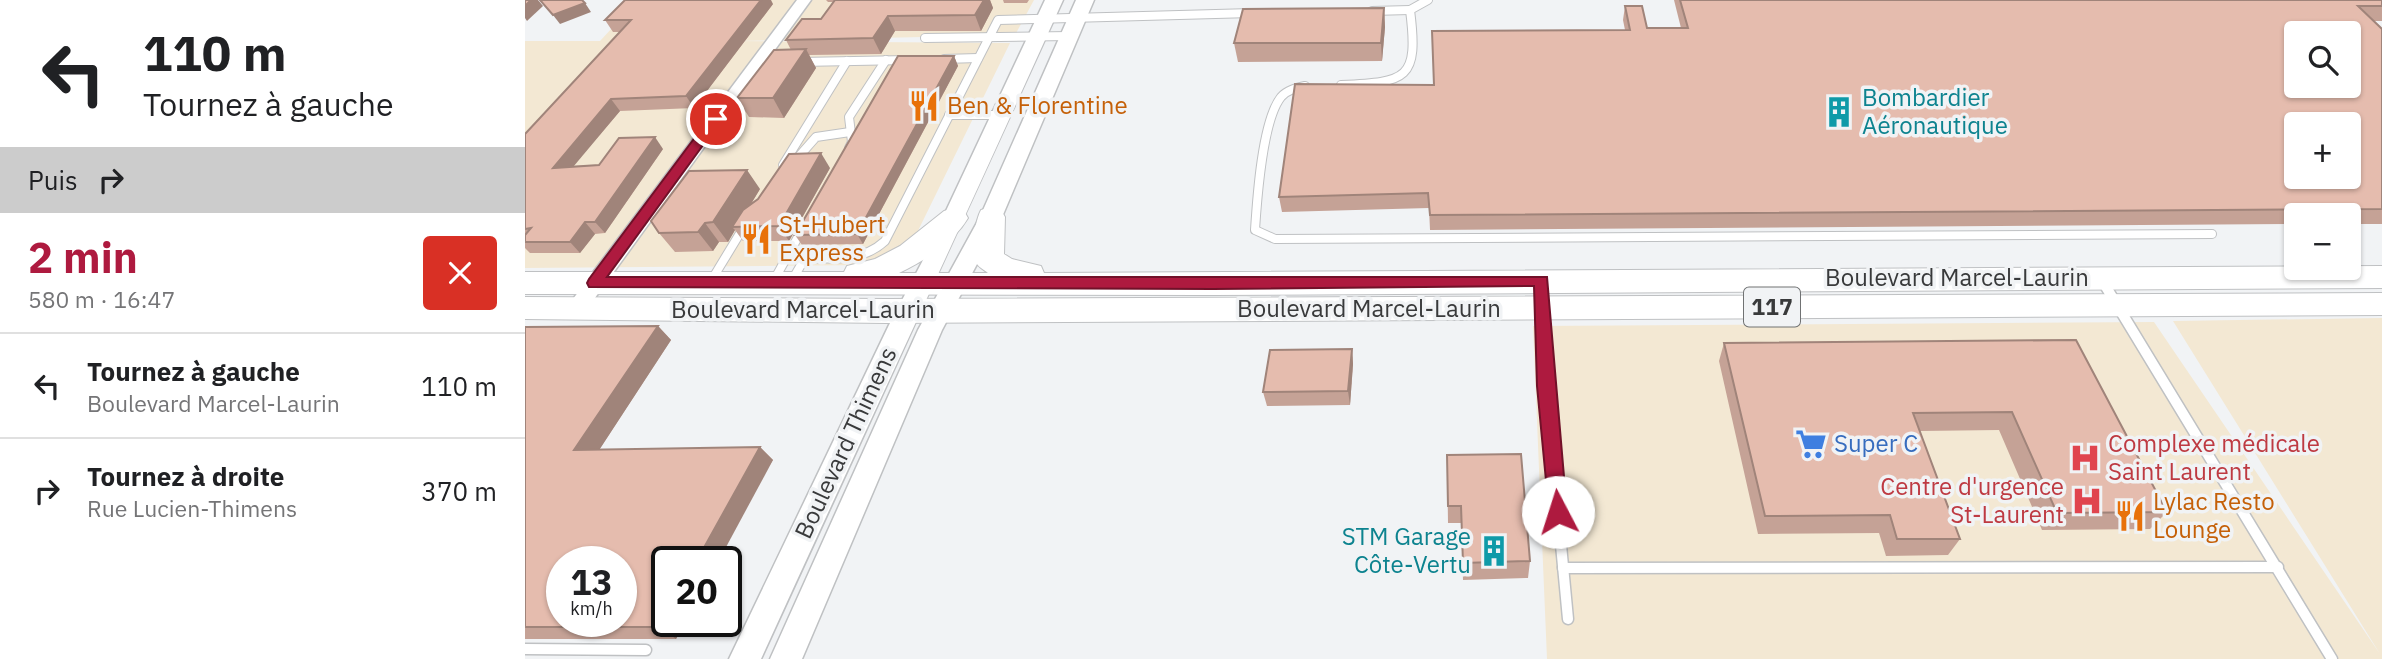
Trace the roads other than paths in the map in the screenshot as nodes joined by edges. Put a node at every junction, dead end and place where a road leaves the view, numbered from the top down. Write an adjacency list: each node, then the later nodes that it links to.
1 (804, 0): 20 (street)
2 (1054, 0): 10 (street, Boulevard Thimens)
3 (1085, 0): 11 (street)
4 (1428, 0): 6 (lane)
5 (1013, 9): 9 (lane)
6 (1410, 10): 7 (lane); 22 (lane)
7 (1369, 11)
8 (1261, 13): 11 (lane)
9 (1007, 20): 10 (lane); 12 (lane)
10 (1042, 27): 11 (lane); 11 (lane); 12 (lane); 24 (street, Boulevard Thimens)
11 (1073, 27): 32 (street)
12 (989, 37): 13 (lane); 14 (lane)
13 (925, 38)
14 (978, 58): 15 (lane); 23 (lane)
15 (939, 59)
16 (886, 60): 17 (lane); 18 (lane); 25 (lane)
17 (912, 60)
18 (847, 61): 19 (lane); 28 (lane)
19 (787, 62)
20 (762, 63): 39 (street)
21 (1313, 85): 33 (lane)
22 (1329, 85)
23 (949, 115): 24 (lane); 37 (lane)
24 (1001, 115): 31 (street, Boulevard Thimens)
25 (850, 132): 26 (lane); 27 (lane)
26 (845, 154)
27 (786, 175)
28 (775, 177)
29 (812, 213): 37 (lane)
30 (754, 214): 36 (lane)
31 (954, 218): 37 (main road); 43 (street, Boulevard Thimens)
32 (991, 218): 40 (street); 41 (main road)
33 (2212, 234)
34 (2382, 277): 35 (main road, Boulevard Marcel-Laurin / 117)
35 (2101, 278): 42 (main road, Boulevard Marcel-Laurin / 117); 45 (lane)
36 (710, 282): 37 (main road, Boulevard Marcel-Laurin / 117); 39 (main road, Boulevard Marcel-Laurin / 117)
37 (782, 282): 43 (main road, Boulevard Marcel-Laurin / 117)
38 (525, 283): 39 (main road, Boulevard Marcel-Laurin / 117)
39 (595, 283): 47 (street)
40 (955, 283): 41 (main road, Boulevard Marcel-Laurin / 117); 43 (main road, Boulevard Marcel-Laurin / 117)
41 (1087, 283): 42 (main road, Boulevard Marcel-Laurin / 117)
42 (1542, 294): 43 (main road, Boulevard Marcel-Laurin / 117); 45 (main road, Boulevard Marcel-Laurin / 117); 49 (lane)
43 (924, 301): 47 (main road, Boulevard Marcel-Laurin / 117); 53 (street, Boulevard Thimens); 54 (street, Boulevard Thimens)
44 (2382, 304): 45 (main road, Boulevard Marcel-Laurin / 117)
45 (2117, 305): 48 (lane)
46 (525, 308): 47 (main road, Boulevard Marcel-Laurin / 117)
47 (577, 308)
48 (2278, 567): 49 (lane); 55 (lane)
49 (1563, 568): 50 (lane)
50 (1568, 619)
51 (525, 649): 52 (lane)
52 (646, 650)
53 (745, 659)
54 (786, 659)
55 (2332, 659)

